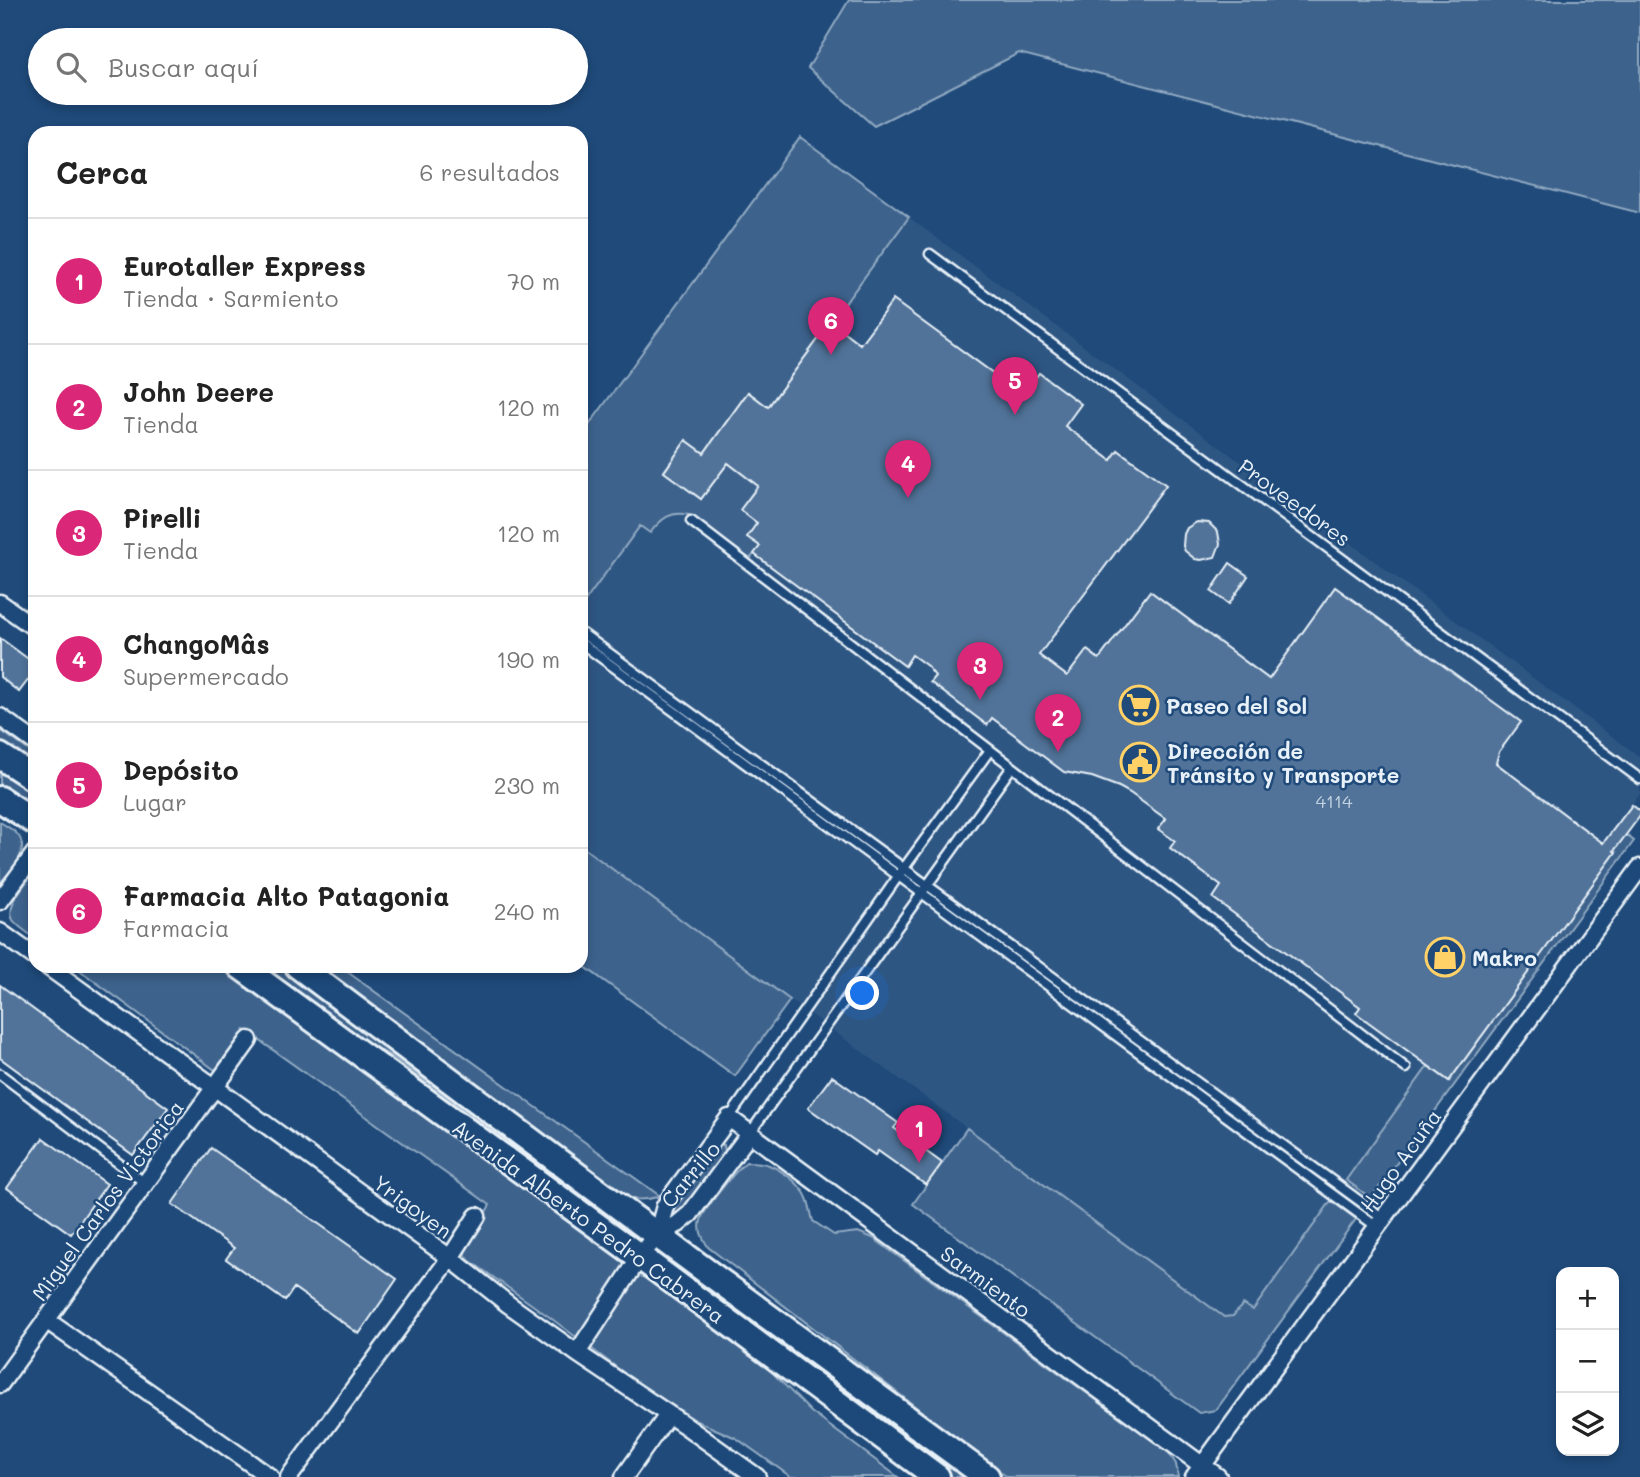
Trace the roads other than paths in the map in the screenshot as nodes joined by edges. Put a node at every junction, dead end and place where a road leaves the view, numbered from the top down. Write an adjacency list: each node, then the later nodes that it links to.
1 (930, 254): 13 (lane, Proveedores)
2 (691, 522): 9 (lane)
3 (0, 603): 4 (street)
4 (28, 623)
5 (588, 638): 18 (lane)
6 (588, 648): 19 (lane)
7 (0, 717): 8 (street)
8 (28, 737)
9 (990, 750): 11 (lane); 18 (lane)
10 (0, 756): 12 (main road)
11 (1012, 766): 20 (lane); 29 (lane)
12 (28, 774)
13 (1640, 779)
14 (0, 799): 15 (main road)
15 (28, 817)
16 (28, 863): 22 (street)
17 (1640, 867): 36 (street, Hugo Acuña)
18 (904, 868): 19 (lane); 20 (lane)
19 (898, 876): 21 (lane); 32 (lane)
20 (926, 884): 21 (lane); 36 (lane)
21 (920, 892): 33 (lane); 36 (lane)
22 (0, 901)
23 (0, 932): 24 (street)
24 (28, 952)
25 (57, 973): 31 (street, Yrigoyen)
26 (250, 973): 38 (main road, Avenida Alberto Pedro Cabrera)
27 (307, 973): 37 (main road, Avenida Alberto Pedro Cabrera)
28 (248, 1040): 31 (street, Miguel Carlos Victorica)
29 (1406, 1068)
30 (0, 1074): 34 (lane)
31 (213, 1087): 34 (street, Miguel Carlos Victorica); 39 (street, Yrigoyen)
32 (729, 1118): 33 (street, Sarmiento); 37 (street, Carrillo)
33 (750, 1133): 37 (street, Carrillo); 44 (street, Sarmiento)
34 (145, 1183): 40 (street, Miguel Carlos Victorica)
35 (477, 1216): 39 (street)
36 (1380, 1223): 44 (street, Hugo Acuña)
37 (657, 1235): 38 (street, Carrillo); 50 (main road, Avenida Alberto Pedro Cabrera)
38 (640, 1257): 41 (street, Carrillo); 49 (main road, Avenida Alberto Pedro Cabrera)
39 (450, 1258): 41 (street, Yrigoyen); 46 (street)
40 (46, 1320): 42 (street, Miguel Carlos Victorica); 45 (street)
41 (577, 1353): 43 (street, Yrigoyen)
42 (0, 1384)
43 (668, 1415): 47 (street); 48 (street, Yrigoyen)
44 (1198, 1471): 51 (street, Sarmiento)
45 (270, 1477)
46 (289, 1477)
47 (624, 1477)
48 (757, 1477)
49 (937, 1477)
50 (987, 1477)
51 (1218, 1477)

